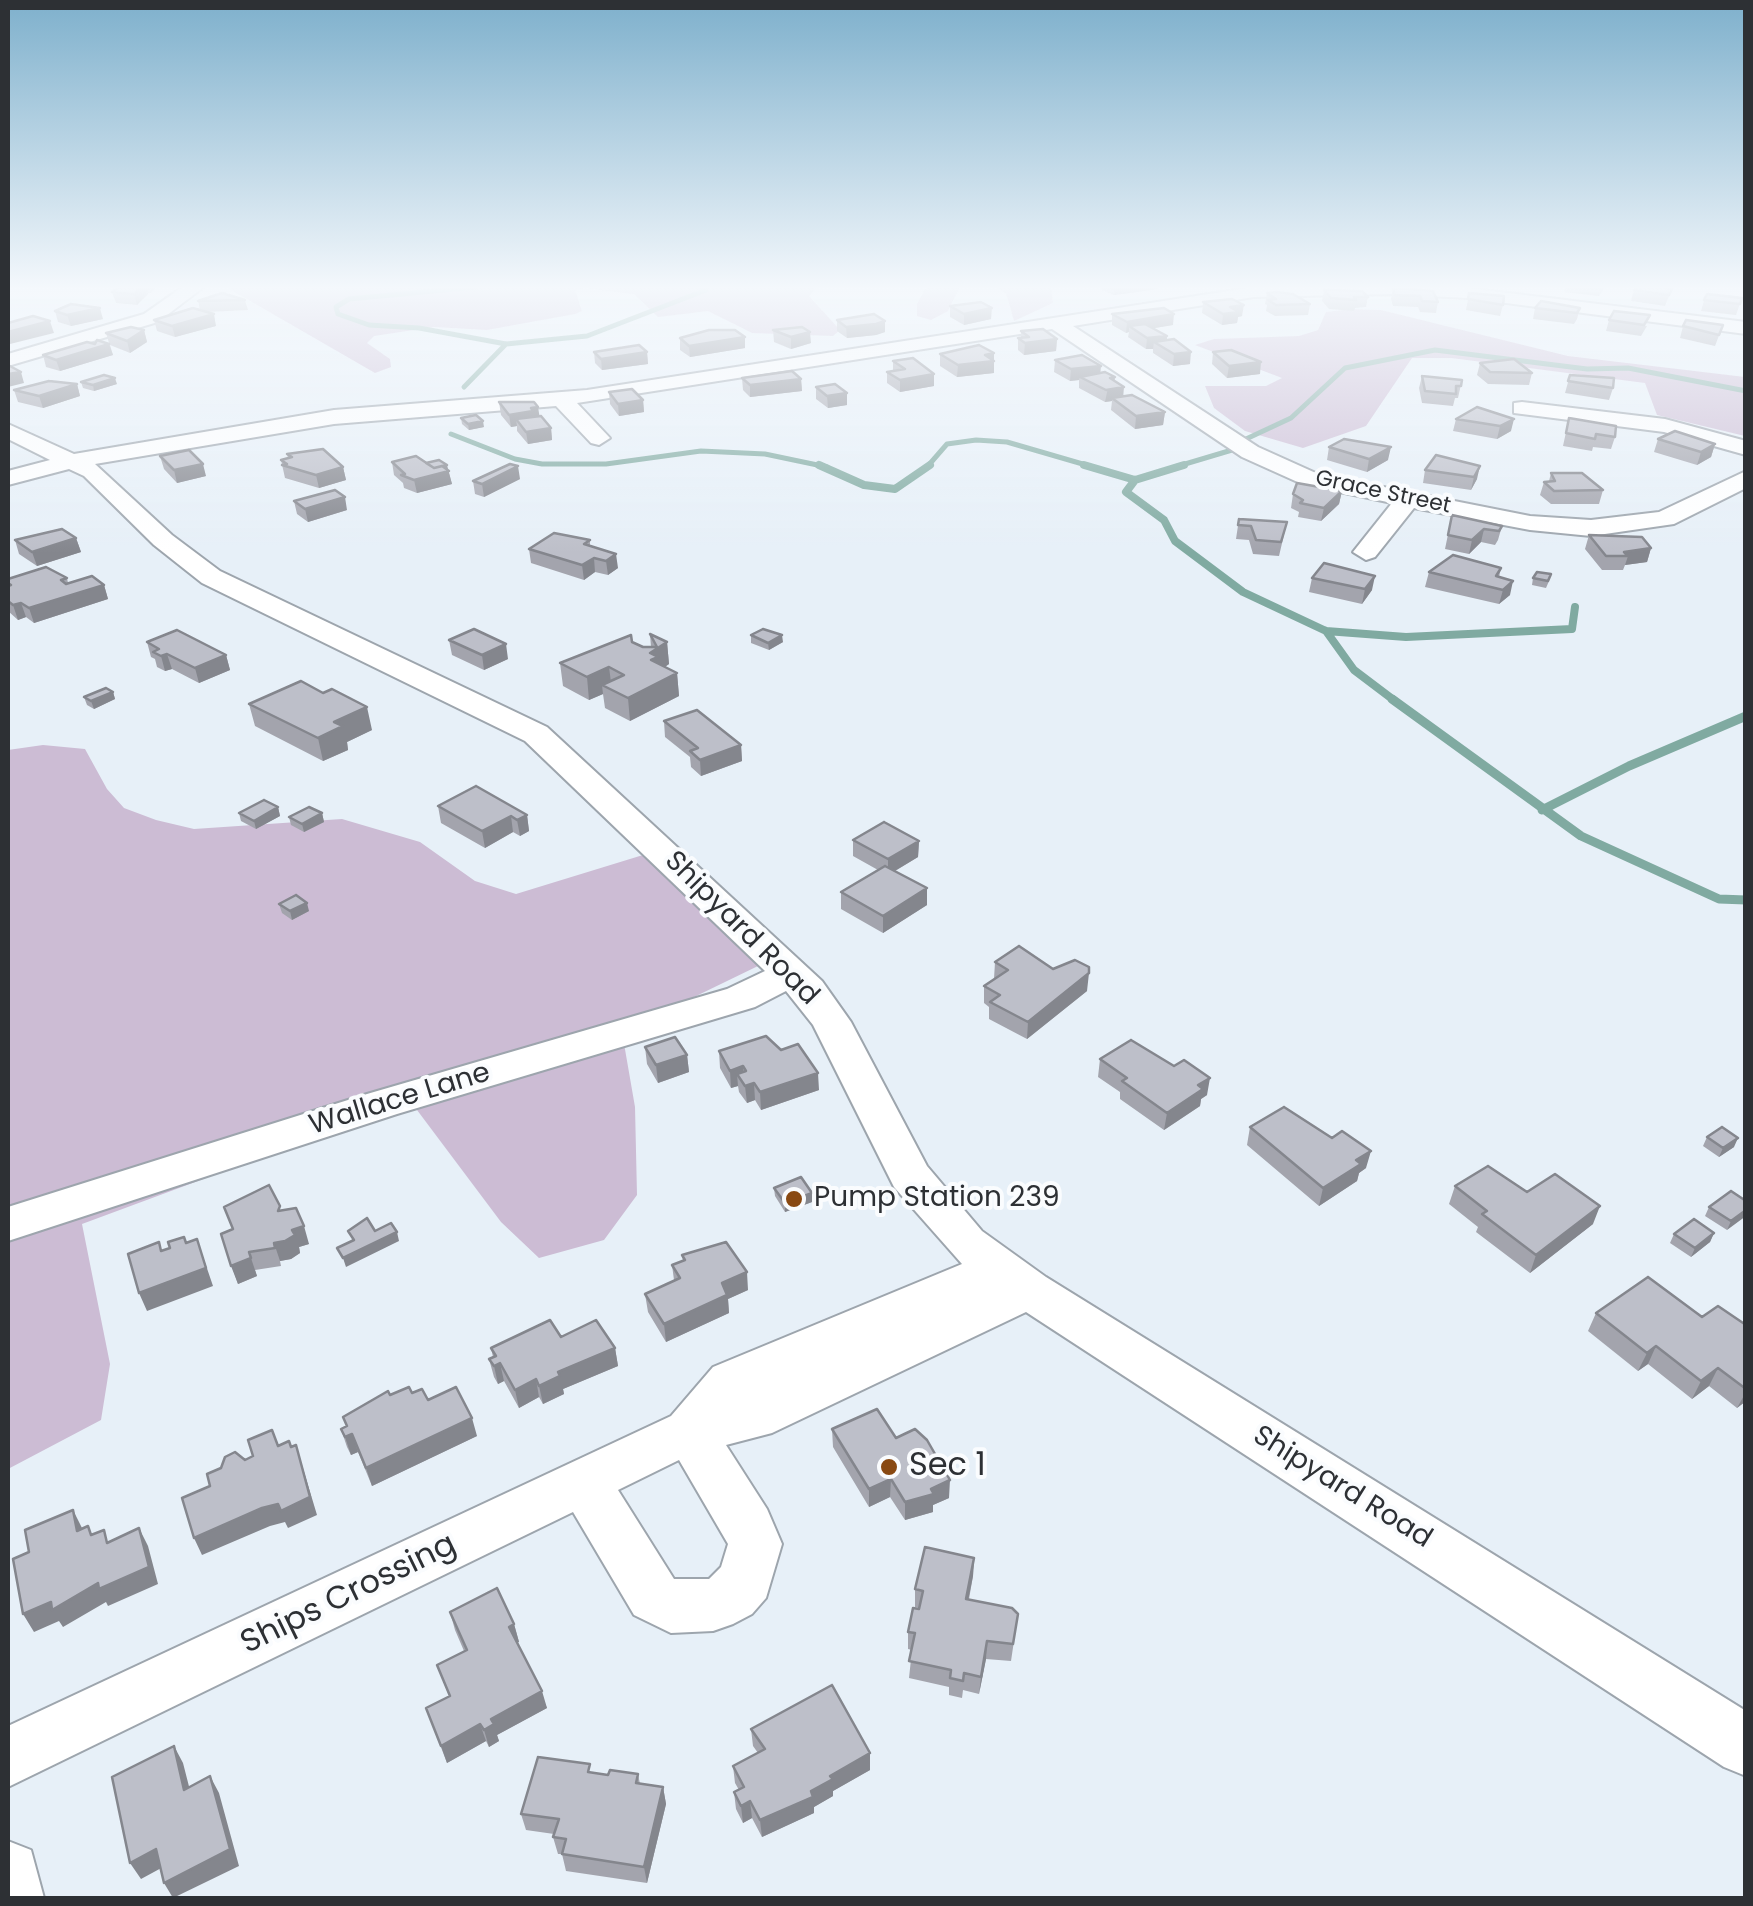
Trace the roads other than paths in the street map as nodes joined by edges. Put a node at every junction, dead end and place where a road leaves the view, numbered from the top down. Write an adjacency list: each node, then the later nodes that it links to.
1 (713, 375): 3 (street)
2 (1135, 375): 11 (street, Grace Street)
3 (561, 399): 6 (street); 8 (street)
4 (1522, 408): 7 (street)
5 (8, 431): 8 (street, Shipyard Road)
6 (599, 438)
7 (1746, 448)
8 (78, 460): 9 (street); 13 (street, Shipyard Road)
9 (8, 478)
10 (1746, 478): 11 (street, Grace Street)
11 (1408, 500): 12 (street)
12 (1366, 552)
13 (792, 973): 14 (street, Wallace Lane); 15 (street, Shipyard Road)
14 (8, 1224)
15 (1014, 1279): 16 (street, Ships Crossing); 18 (street, Shipyard Road)
16 (689, 1431): 17 (street, Ships Crossing); 17 (street)
17 (584, 1482): 19 (street, Ships Crossing)
18 (1746, 1746)
19 (8, 1758)
20 (8, 1874): 21 (street)
21 (12, 1898)

